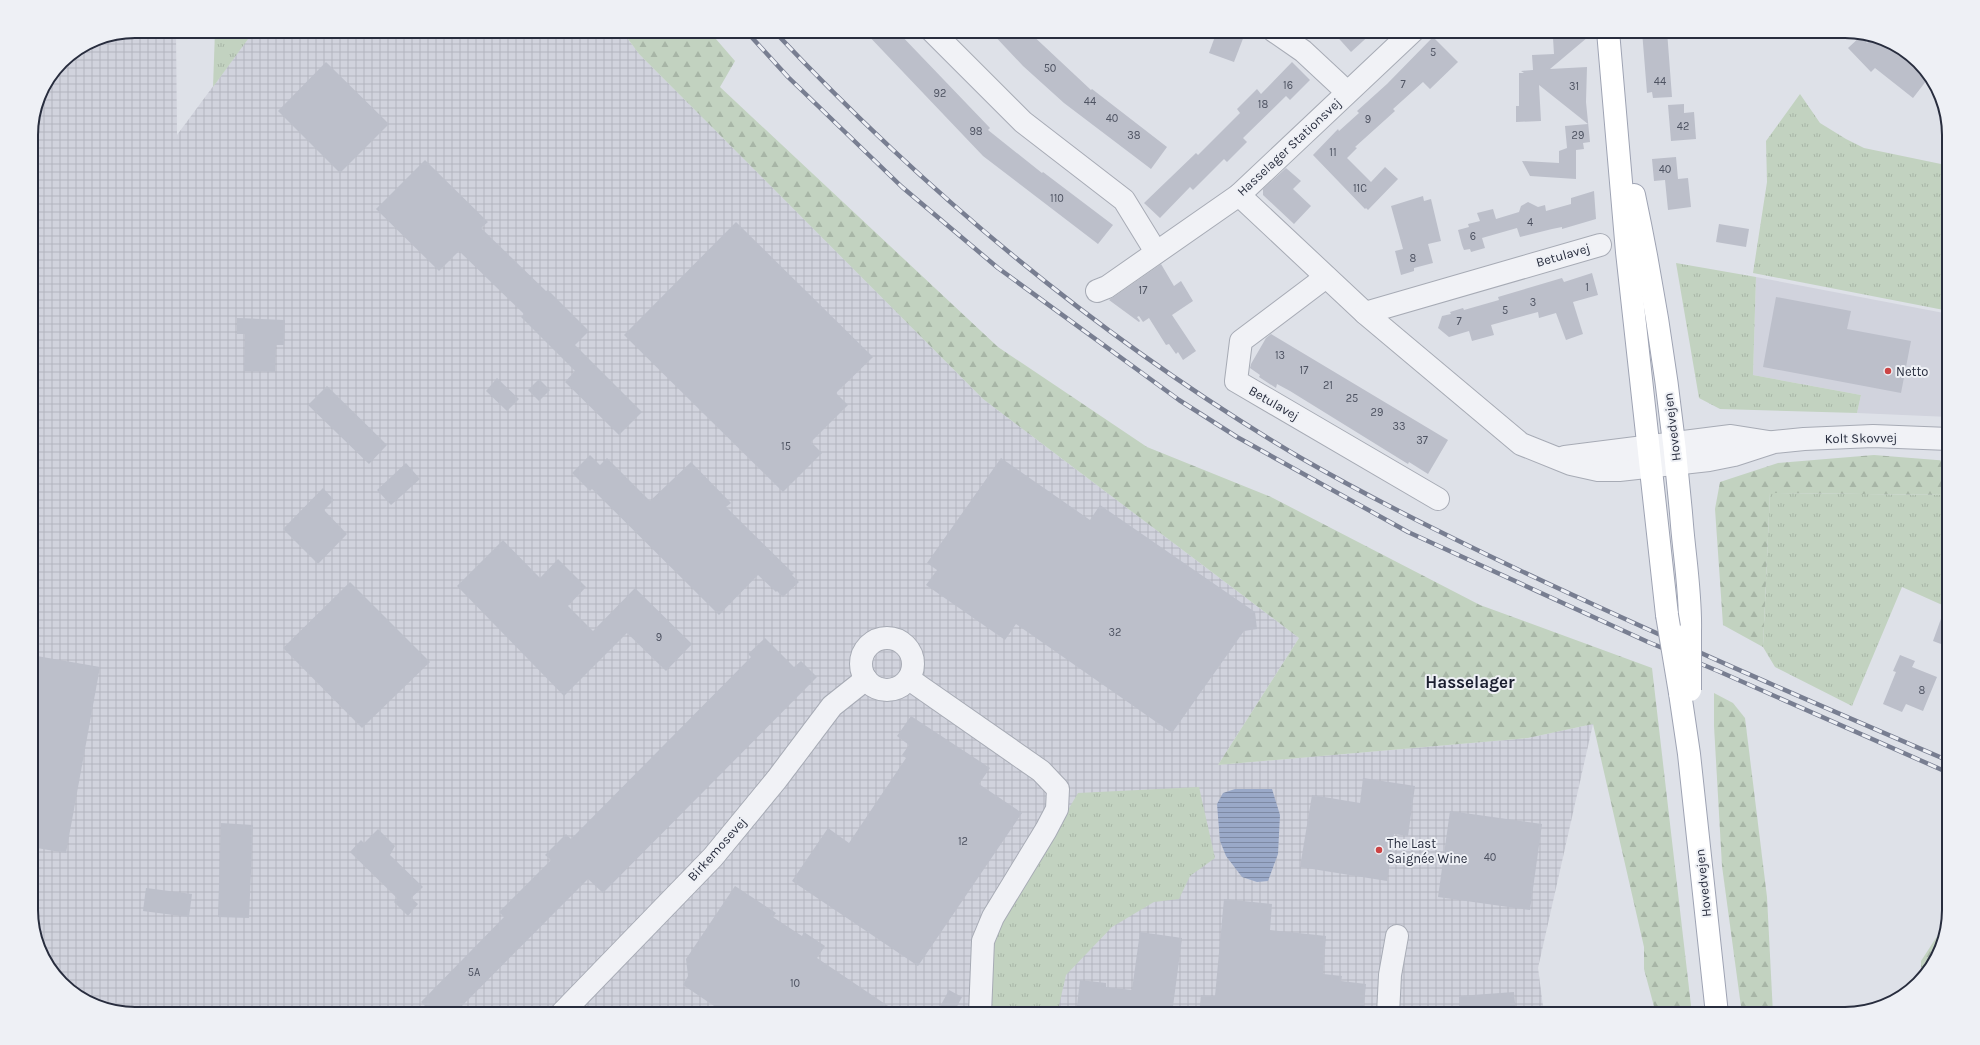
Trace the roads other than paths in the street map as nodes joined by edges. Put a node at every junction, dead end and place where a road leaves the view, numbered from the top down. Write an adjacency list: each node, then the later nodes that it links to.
1 (939, 38): 9 (street)
2 (1284, 38): 5 (street)
3 (1405, 38): 5 (street, Hasselager Stationsvej)
4 (1609, 38): 6 (main road, Hovedvejen)
5 (1347, 92): 7 (street, Hasselager Stationsvej)
6 (1616, 106): 14 (main road, Hovedvejen); 16 (main road, Hovedvejen)
7 (1239, 196): 9 (street, Hasselager Stationsvej); 10 (street)
8 (1600, 244): 12 (street, Betulavej)
9 (1156, 252): 11 (street, Hasselager Stationsvej)
10 (1326, 277): 12 (street); 20 (street, Betulavej)
11 (1097, 291)
12 (1365, 313): 17 (street)
13 (1942, 439): 15 (street, Kolt Skovvej)
14 (1674, 442): 15 (street, Kolt Skovvej); 16 (street, Kolt Skovvej); 18 (main road, Hovedvejen)
15 (1774, 442): 18 (street, Kolt Skovvej)
16 (1648, 445): 17 (street); 19 (main road, Hovedvejen)
17 (1557, 458): 19 (street)
18 (1676, 464): 19 (street, Kolt Skovvej); 23 (main road, Hovedvejen, bridge)
19 (1650, 467): 23 (main road, Hovedvejen, bridge)
20 (1438, 499)
21 (866, 679): 22 (street); 22 (street); 25 (street, Birkemosevej)
22 (909, 679): 26 (street)
23 (1685, 695): 28 (main road, Hovedvejen)
24 (1397, 936): 27 (street)
25 (568, 1007)
26 (980, 1007)
27 (1388, 1007)
28 (1716, 1007)

